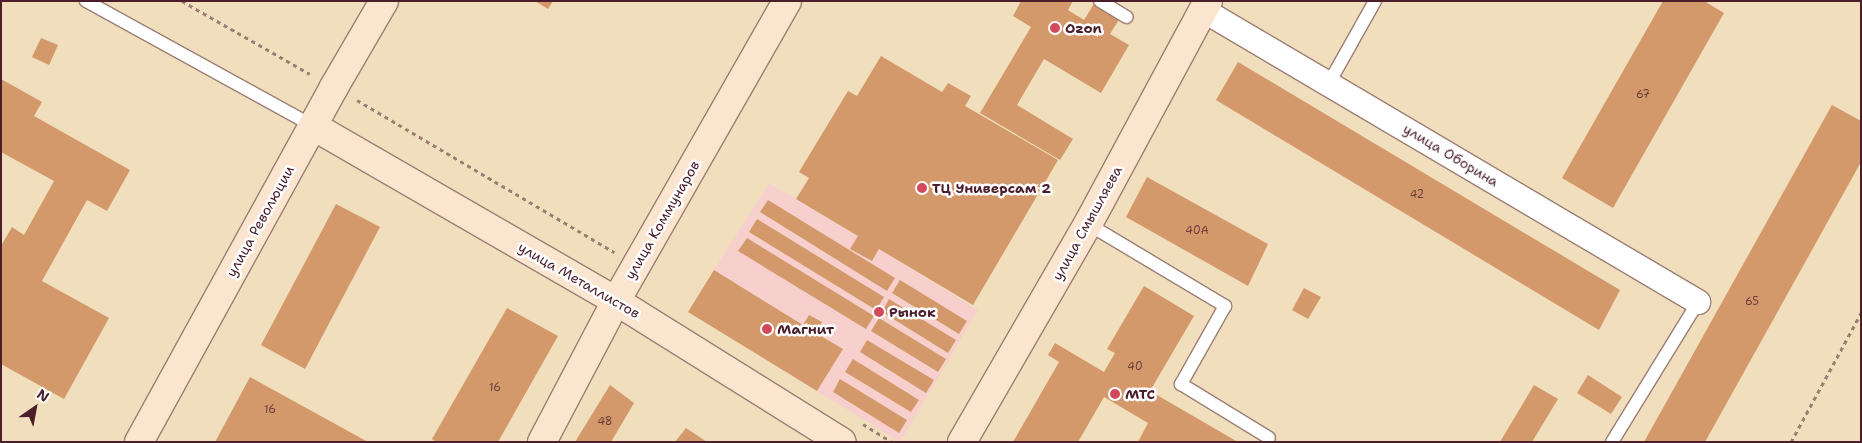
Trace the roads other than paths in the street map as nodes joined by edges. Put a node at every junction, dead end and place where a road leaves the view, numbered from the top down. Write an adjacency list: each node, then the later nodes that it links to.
1 (86, 1): 9 (lane)
2 (384, 1): 9 (street, улица Революции)
3 (787, 1): 11 (street, улица Коммунаров)
4 (1100, 1): 7 (lane)
5 (1375, 1): 8 (lane)
6 (1206, 5): 8 (street, улица Оборина); 10 (street, улица Смышляева)
7 (1127, 17)
8 (1329, 84): 12 (street, улица Оборина)
9 (313, 126): 11 (street, улица Металлистов); 15 (street, улица Революции)
10 (1088, 224): 14 (lane); 17 (street, улица Смышляева)
11 (616, 301): 13 (street, улица Металлистов); 16 (street, улица Коммунаров)
12 (1698, 302): 18 (lane)
13 (850, 431)
14 (1269, 438)
15 (139, 442)
16 (542, 442)
17 (962, 442)
18 (1612, 442)

